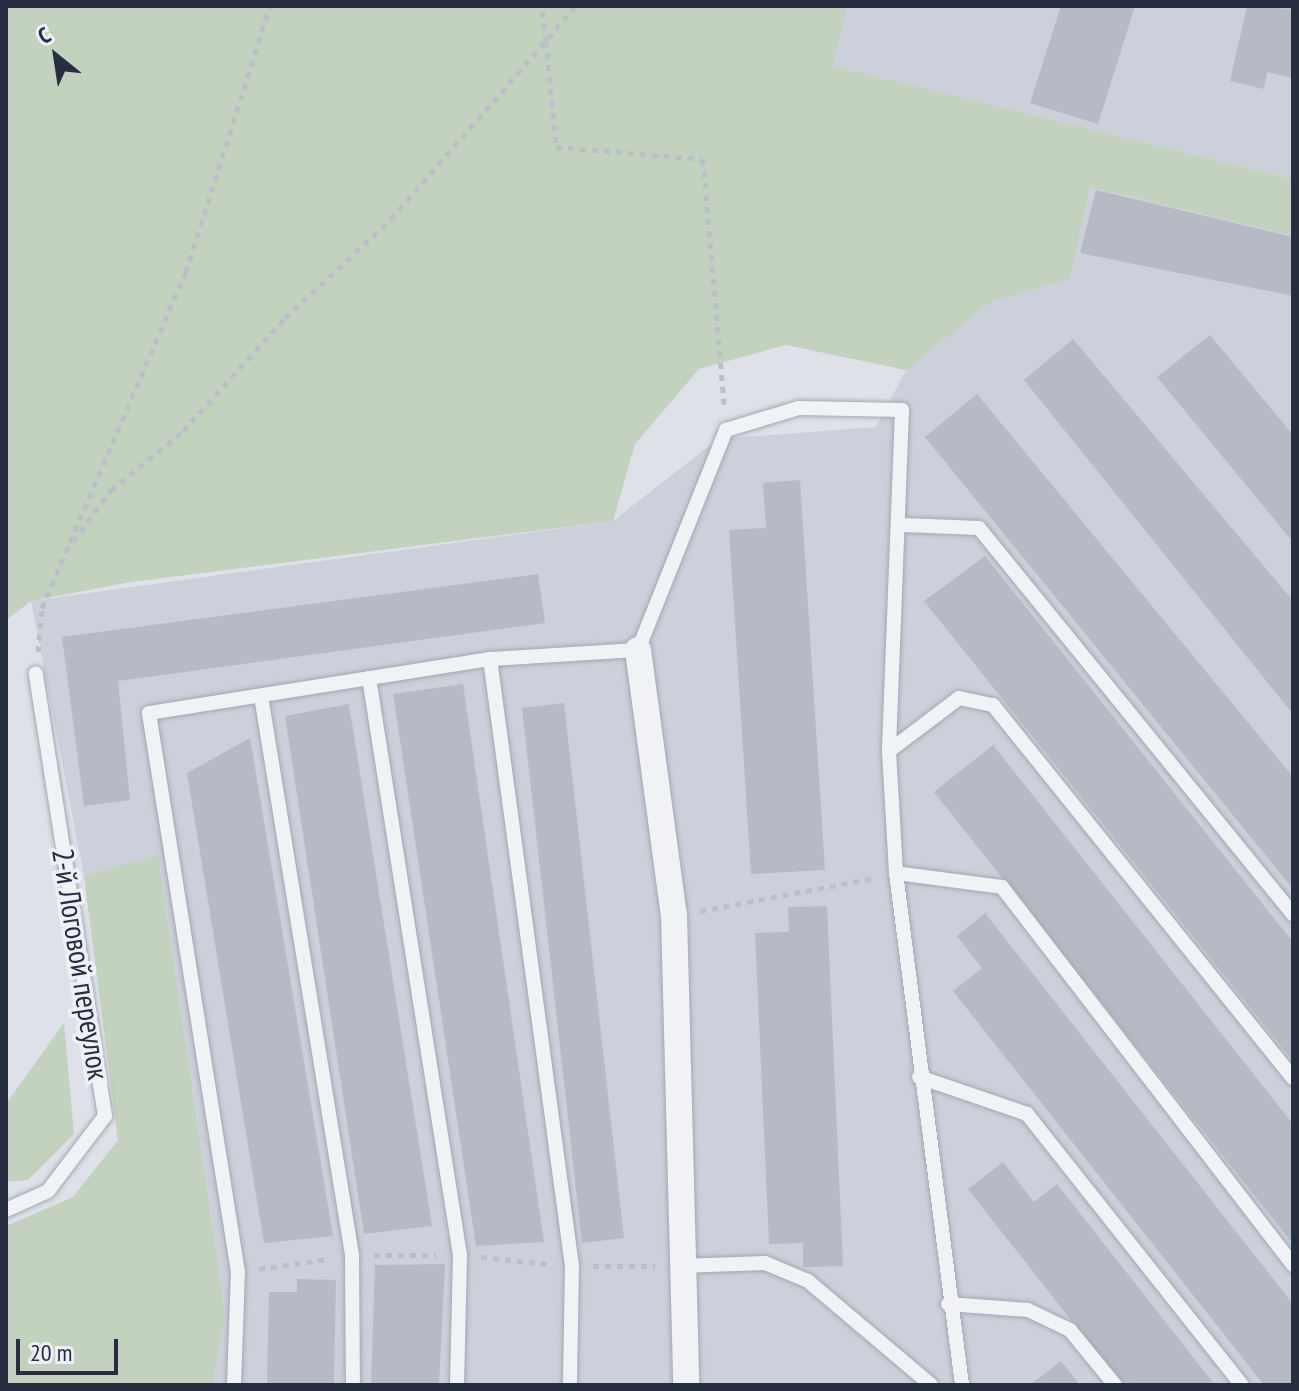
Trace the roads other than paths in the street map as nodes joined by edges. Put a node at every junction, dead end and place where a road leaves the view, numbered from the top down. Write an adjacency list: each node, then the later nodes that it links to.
1 (903, 525): 2 (lane); 7 (lane); 9 (lane)
2 (638, 650): 3 (lane); 14 (street)
3 (490, 659): 5 (lane); 19 (lane)
4 (36, 673): 12 (lane, 2-й Логовой переулок)
5 (369, 678): 6 (lane); 18 (lane)
6 (261, 696): 16 (lane); 17 (lane)
7 (889, 751): 8 (lane); 11 (lane)
8 (896, 873): 10 (lane); 13 (lane)
9 (1293, 915)
10 (919, 1077): 15 (lane); 24 (lane)
11 (1293, 1078)
12 (6, 1210)
13 (1293, 1265)
14 (679, 1266): 20 (street); 21 (lane)
15 (948, 1304): 22 (lane); 23 (lane)
16 (234, 1385)
17 (353, 1385)
18 (457, 1385)
19 (570, 1385)
20 (686, 1385)
21 (931, 1385)
22 (962, 1385)
23 (1115, 1385)
24 (1242, 1385)

